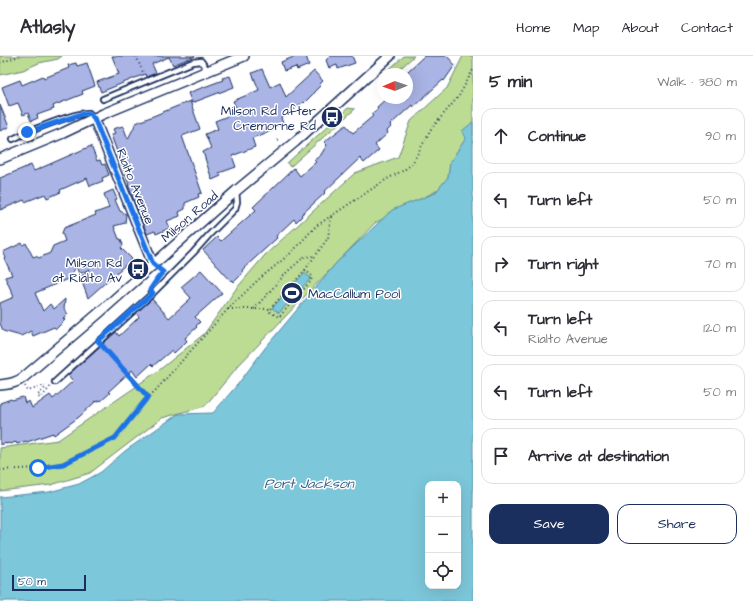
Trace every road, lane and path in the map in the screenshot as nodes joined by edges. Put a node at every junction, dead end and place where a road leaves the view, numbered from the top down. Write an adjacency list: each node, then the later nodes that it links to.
1 (19, 56): 5 (path)
2 (136, 56): 8 (path)
3 (244, 56): 7 (street)
4 (390, 56): 15 (street, Milson Road)
5 (0, 63)
6 (473, 70): 16 (path)
7 (208, 71): 8 (lane); 10 (street)
8 (146, 82): 9 (lane)
9 (103, 99)
10 (94, 118): 12 (lane); 14 (street); 18 (street, Rialto Avenue)
11 (279, 138): 13 (path)
12 (13, 139)
13 (277, 140)
14 (0, 159)
15 (236, 192): 18 (street, Milson Road); 23 (lane)
16 (331, 216): 17 (path); 21 (path)
17 (314, 256): 19 (path); 22 (path)
18 (153, 264): 24 (street, Milson Road)
19 (305, 270): 20 (path); 20 (path)
20 (270, 308): 22 (path)
21 (228, 309): 22 (path); 27 (path)
22 (254, 309)
23 (98, 341): 25 (lane); 27 (path)
24 (22, 379): 25 (path); 26 (street, Milson Road)
25 (55, 382)
26 (0, 385)
27 (148, 397): 28 (path)
28 (0, 470)

